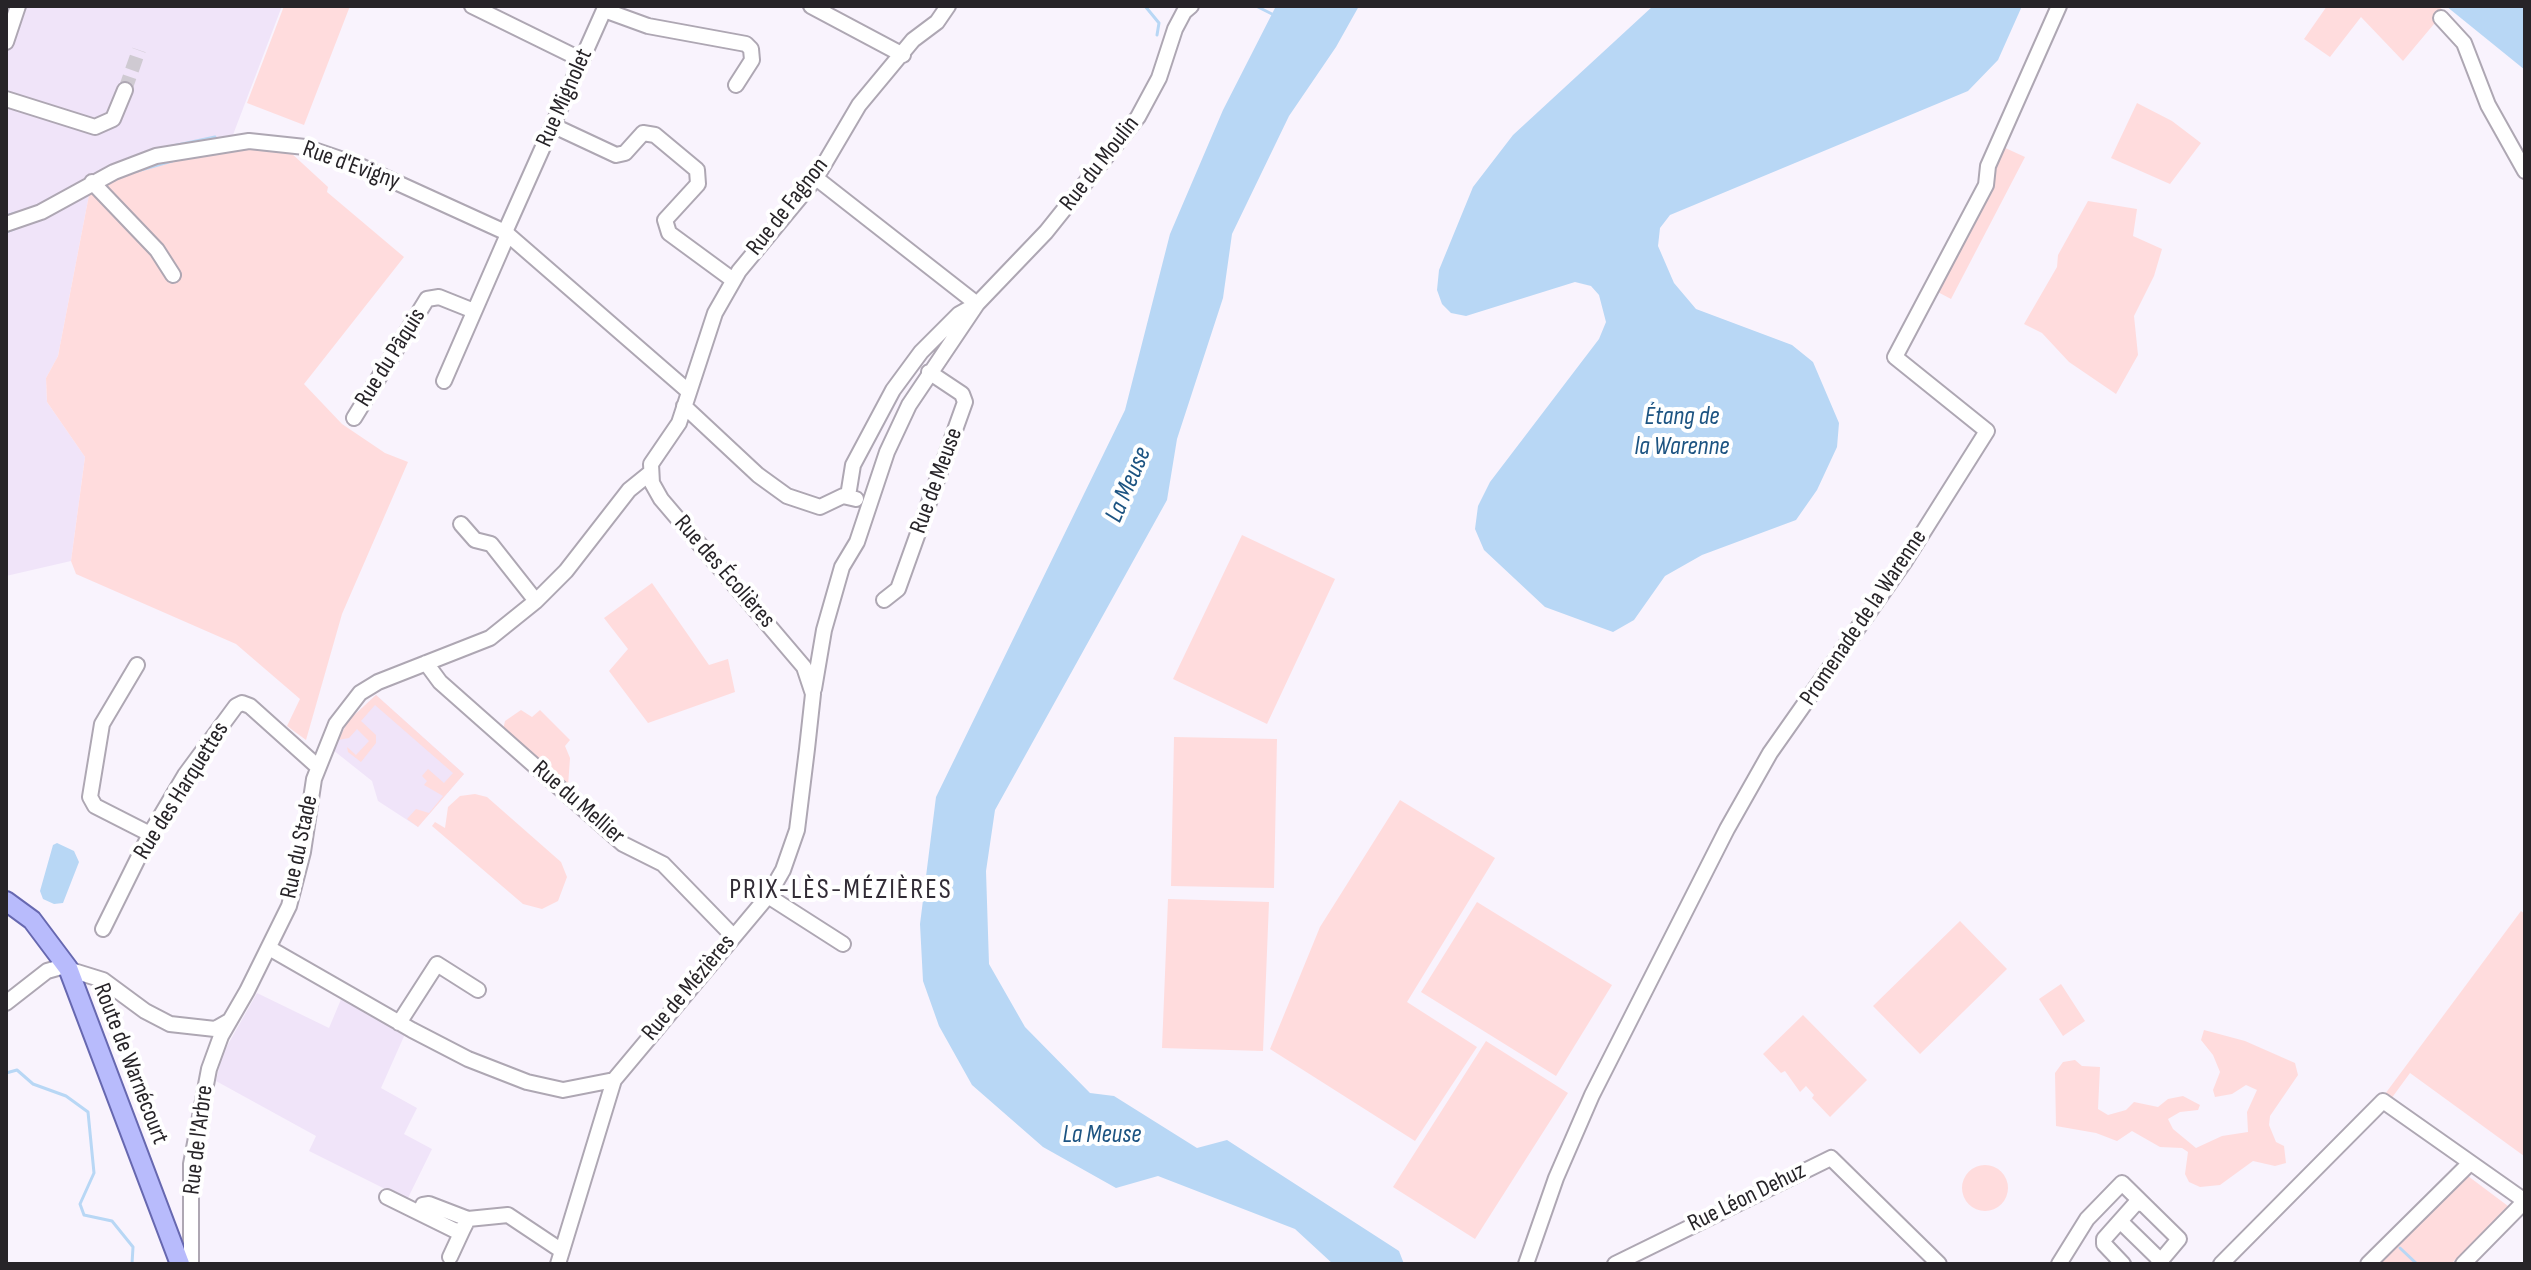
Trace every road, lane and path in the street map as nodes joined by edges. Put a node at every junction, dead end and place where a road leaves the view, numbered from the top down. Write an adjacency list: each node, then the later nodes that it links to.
1 (18, 6): 9 (street)
2 (472, 6): 11 (street)
3 (811, 6): 10 (street)
4 (948, 6): 10 (street, Rue de Fagnon)
5 (1191, 6): 23 (street, Rue du Moulin)
6 (2059, 6): 71 (street, Promenade de la Warenne)
7 (605, 8): 11 (street, Rue Mignolet); 12 (street, Rue Mignolet)
8 (2441, 18): 16 (street)
9 (6, 42)
10 (903, 55): 17 (street, Rue de Fagnon)
11 (582, 60): 15 (street, Rue Mignolet)
12 (736, 85)
13 (125, 90): 14 (street)
14 (6, 99)
15 (554, 126): 20 (street, Rue Mignolet); 22 (street)
16 (2525, 171)
17 (816, 178): 22 (street, Rue de Fagnon); 23 (street)
18 (92, 182): 19 (street, Rue d'Evigny); 20 (street, Rue d'Evigny); 21 (street)
19 (6, 224)
20 (506, 233): 24 (street, Rue du Pâquis); 25 (street, Rue d'Evigny)
21 (173, 275)
22 (733, 280): 26 (street, Rue de Fagnon)
23 (977, 304): 27 (street, Rue du Moulin); 33 (street, Rue du Moulin)
24 (474, 311): 28 (street, Rue du Pâquis); 31 (street, Rue du Pâquis)
25 (656, 359): 26 (street, Rue d'Evigny); 29 (street, Rue d'Evigny)
26 (694, 370): 29 (street, Rue de Fagnon)
27 (929, 372): 34 (street, Rue du Moulin); 36 (street, Rue de Meuse)
28 (444, 381)
29 (688, 391): 30 (street, Rue du Stade)
30 (684, 406): 32 (street, Rue du Stade); 33 (street)
31 (354, 418)
32 (650, 473): 37 (street, Rue du Stade); 40 (street, Rue des Écolières)
33 (848, 496): 34 (street)
34 (867, 504): 38 (street, Rue du Moulin)
35 (461, 524): 37 (street)
36 (884, 600)
37 (536, 601): 41 (street, Rue du Stade)
38 (824, 630): 39 (street, Rue du Moulin); 40 (street)
39 (821, 649): 40 (street); 43 (street, Rue du Moulin)
40 (800, 661): 43 (street, Rue de Mézières)
41 (426, 663): 44 (street, Rue du Stade); 49 (street, Rue du Mellier)
42 (137, 665): 45 (street)
43 (813, 694): 46 (street, Rue de Mézières)
44 (318, 767): 45 (street, Rue des Harquettes); 51 (street, Rue du Stade)
45 (150, 834): 48 (street, Rue des Harquettes)
46 (768, 896): 49 (street, Rue de Mézières); 50 (street)
47 (6, 901): 52 (main road, Route de Warnécourt)
48 (103, 929)
49 (733, 936): 57 (street, Rue de Mézières)
50 (843, 944)
51 (269, 948): 55 (street, Rue du Stade); 56 (street)
52 (68, 968): 54 (street); 55 (street); 69 (main road, Route de Warnécourt)
53 (478, 990): 56 (street)
54 (6, 1003)
55 (230, 1021): 70 (street, Rue de l'Arbre)
56 (399, 1023): 57 (street)
57 (614, 1080): 67 (street, Rue de Mézières)
58 (2470, 1163): 60 (street); 76 (street); 77 (street)
59 (387, 1197): 63 (street)
60 (2525, 1201): 78 (street)
61 (2142, 1204): 62 (street); 64 (street); 68 (street)
62 (2120, 1221): 65 (street); 68 (street)
63 (466, 1224): 66 (street); 67 (street)
64 (2084, 1227): 65 (street); 74 (street)
65 (2104, 1239): 75 (street)
66 (450, 1257)
67 (560, 1258)
68 (2160, 1262)
69 (180, 1264)
70 (191, 1264)
71 (1526, 1264)
72 (1615, 1264): 73 (street, Rue Léon Dehuz)
73 (1939, 1264)
74 (2059, 1264)
75 (2123, 1264)
76 (2221, 1264)
77 (2368, 1264)
78 (2463, 1264)

